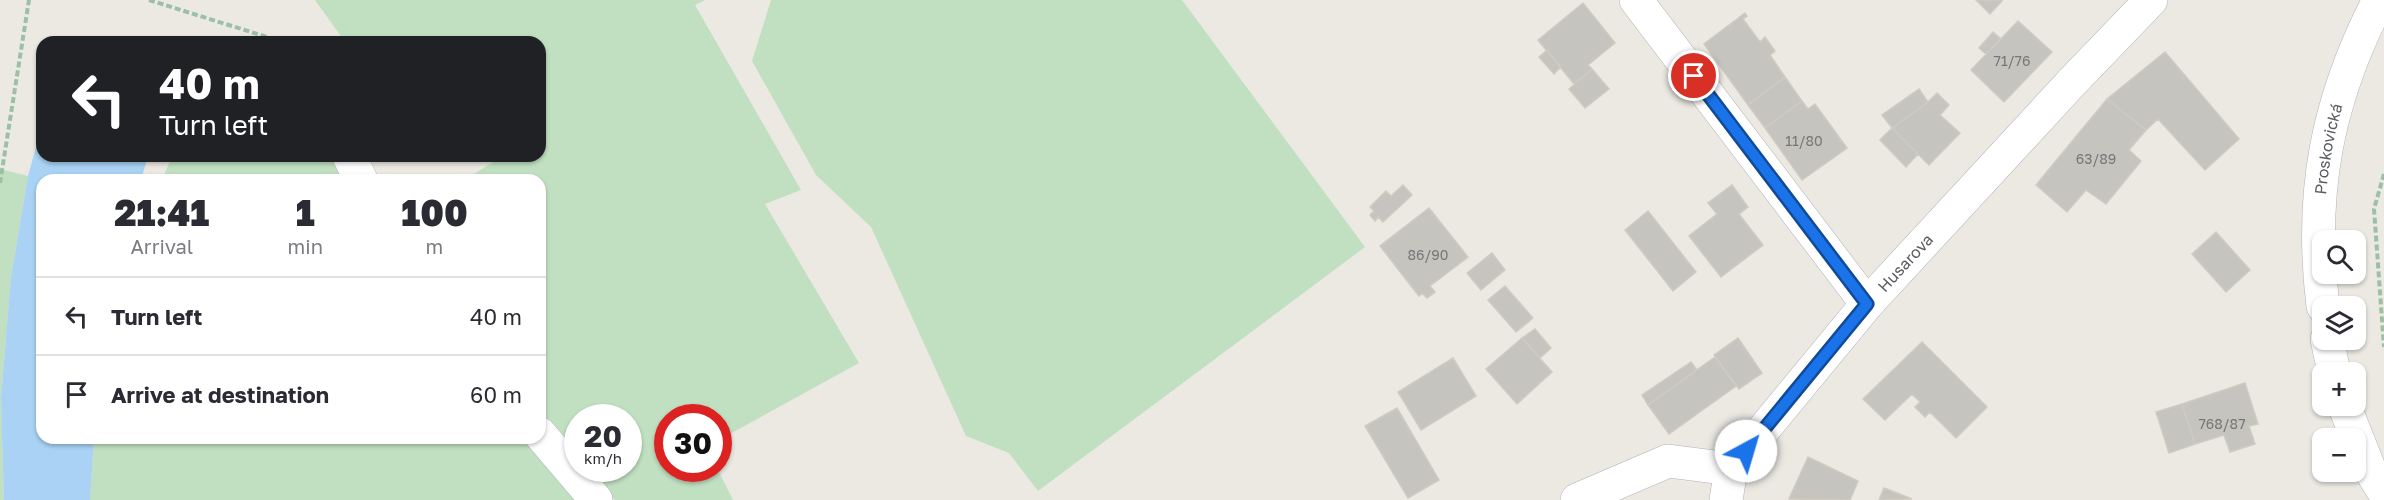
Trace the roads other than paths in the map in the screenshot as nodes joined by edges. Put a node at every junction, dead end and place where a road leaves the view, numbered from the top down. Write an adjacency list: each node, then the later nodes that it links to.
1 (1636, 0): 5 (street)
2 (2151, 0): 5 (street, Husarova)
3 (2379, 0): 4 (street, Proskovická)
4 (2322, 296)
5 (1867, 304): 8 (street, Husarova)
6 (2348, 416): 9 (street)
7 (546, 441): 10 (street)
8 (1728, 485): 11 (street, Husarova)
9 (2384, 492)
10 (596, 500)
11 (1576, 500)

